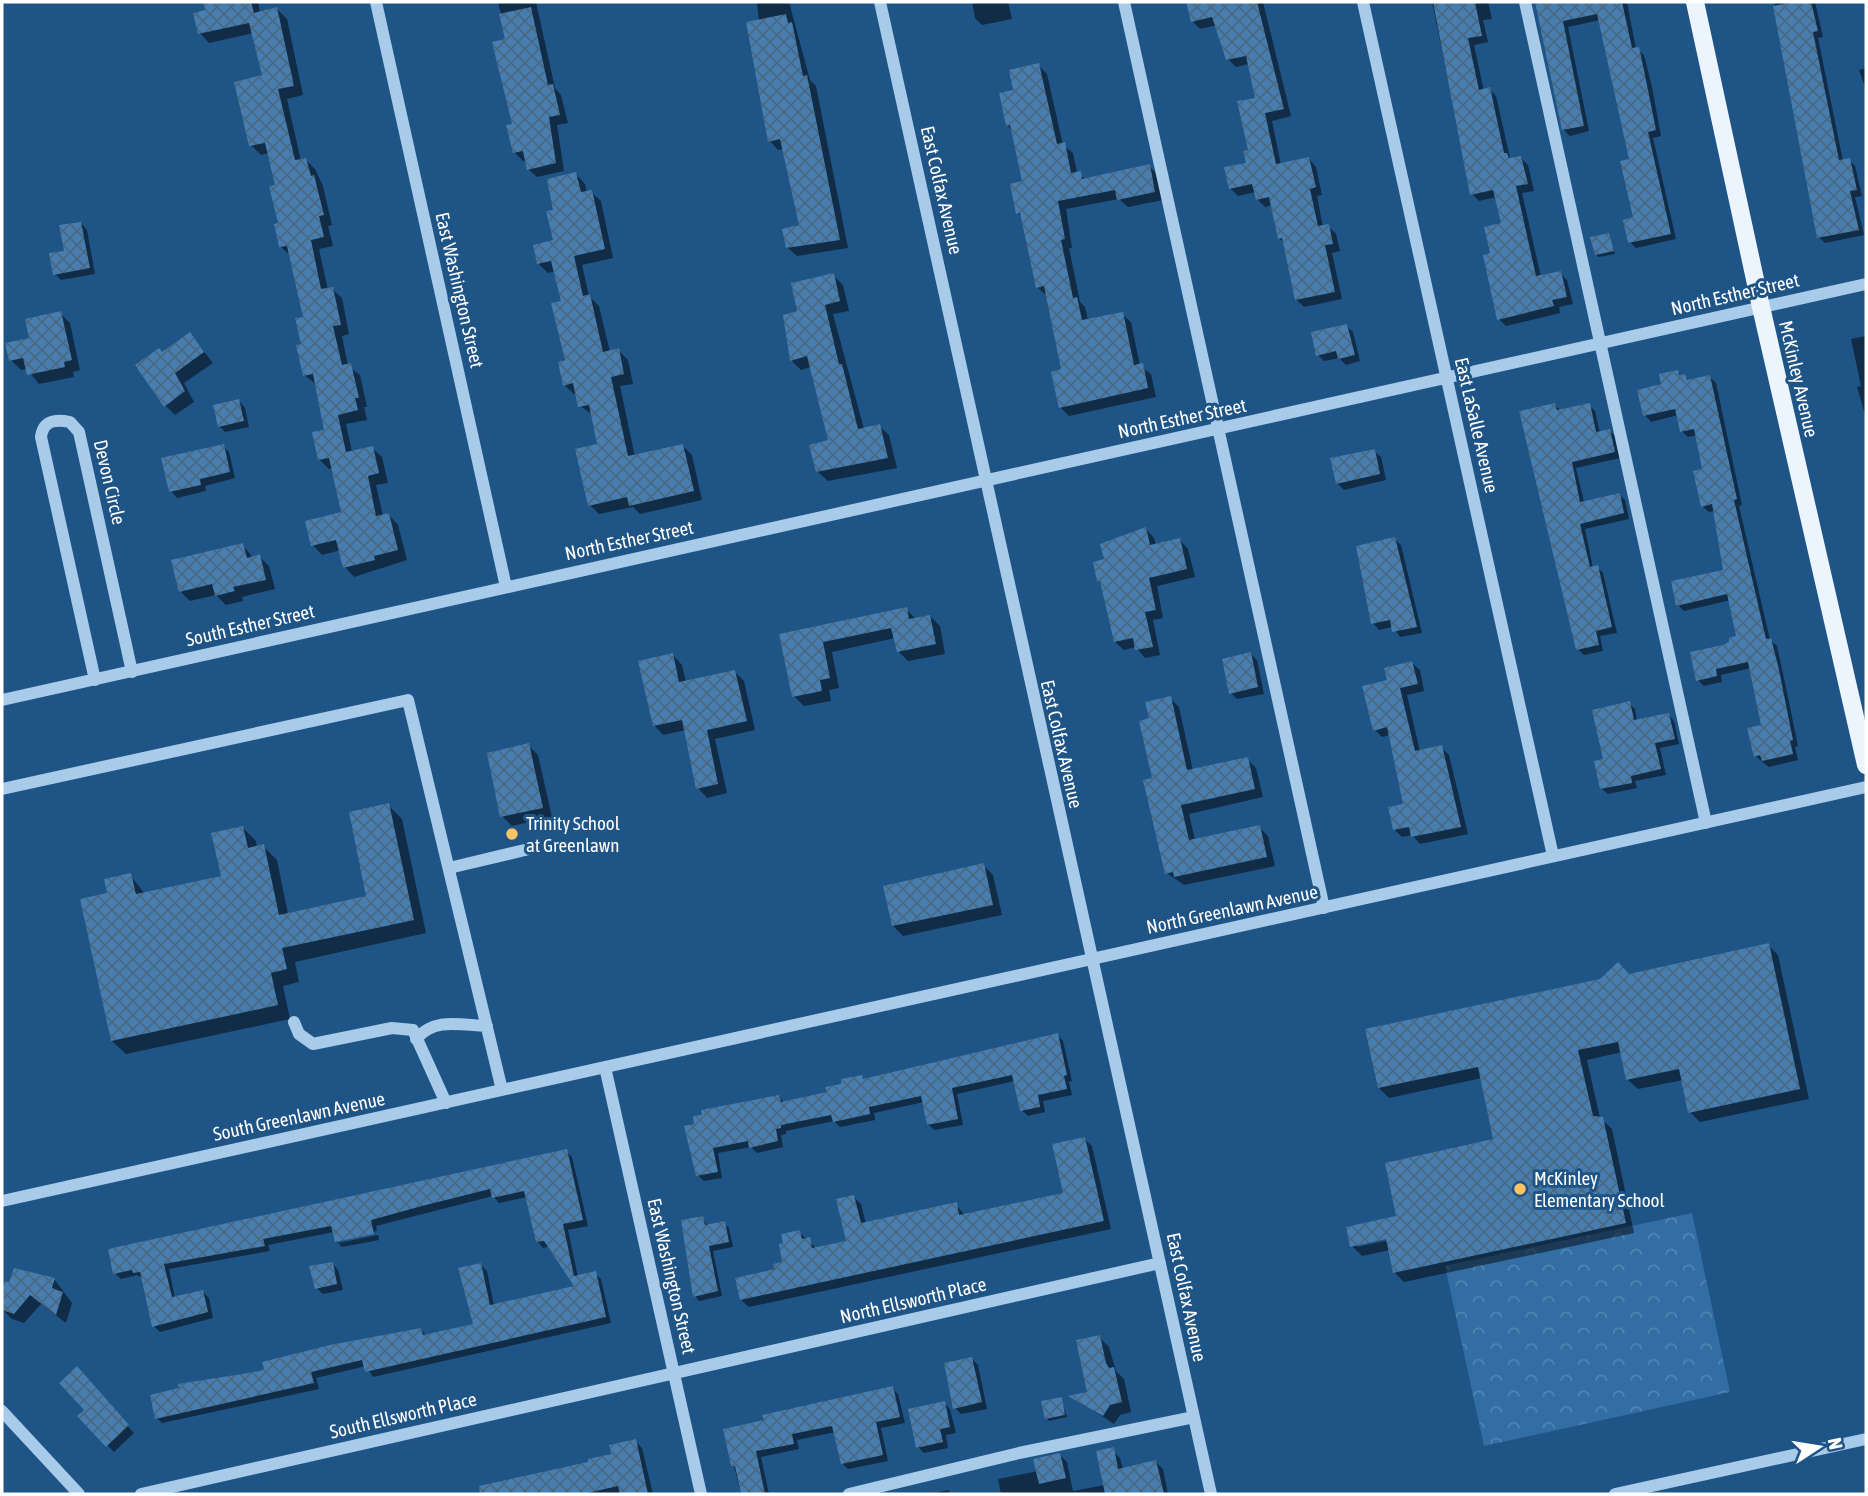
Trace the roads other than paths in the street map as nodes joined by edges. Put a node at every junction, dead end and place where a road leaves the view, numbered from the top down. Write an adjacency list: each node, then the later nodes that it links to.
1 (376, 2): 13 (street, East Washington Street)
2 (880, 2): 12 (street, East Colfax Avenue)
3 (1124, 2): 11 (street)
4 (1363, 2): 10 (street, East LaSalle Avenue)
5 (1525, 2): 9 (street)
6 (1695, 2): 8 (main road, McKinley Avenue)
7 (1866, 284): 8 (street, North Esther Street)
8 (1761, 307): 9 (street, North Esther Street); 17 (main road, McKinley Avenue)
9 (1599, 344): 10 (street, North Esther Street); 20 (street)
10 (1447, 379): 11 (street, North Esther Street); 22 (street, East LaSalle Avenue)
11 (1219, 429): 12 (street, North Esther Street); 24 (street)
12 (987, 481): 13 (street, North Esther Street); 25 (street, East Colfax Avenue)
13 (506, 587): 14 (street, South Esther Street)
14 (132, 671): 15 (street, South Esther Street); 15 (street, Devon Circle)
15 (95, 680): 16 (street, South Esther Street)
16 (2, 701)
17 (1866, 765)
18 (1866, 787): 20 (street, North Greenlawn Avenue)
19 (2, 789): 23 (street)
20 (1706, 822): 22 (street, North Greenlawn Avenue)
21 (529, 849): 23 (street)
22 (1553, 856): 24 (street, North Greenlawn Avenue)
23 (449, 868): 27 (street)
24 (1324, 908): 25 (street, North Greenlawn Avenue)
25 (1091, 959): 29 (street, North Greenlawn Avenue); 33 (street, East Colfax Avenue)
26 (294, 1021): 28 (street)
27 (487, 1026): 28 (street); 30 (street)
28 (416, 1039): 31 (street)
29 (605, 1066): 30 (street, South Greenlawn Avenue); 34 (street, East Washington Street)
30 (502, 1090): 31 (street, South Greenlawn Avenue)
31 (446, 1103): 32 (street, South Greenlawn Avenue)
32 (2, 1201)
33 (1160, 1264): 34 (street, North Ellsworth Place); 36 (street, East Colfax Avenue)
34 (674, 1373): 39 (street, South Ellsworth Place); 40 (street, East Washington Street)
35 (2, 1411): 38 (street)
36 (1194, 1417): 41 (street); 42 (street, East Colfax Avenue)
37 (1866, 1439): 43 (street)
38 (79, 1494)
39 (141, 1494)
40 (701, 1494)
41 (849, 1494)
42 (1212, 1494)
43 (1615, 1494)

